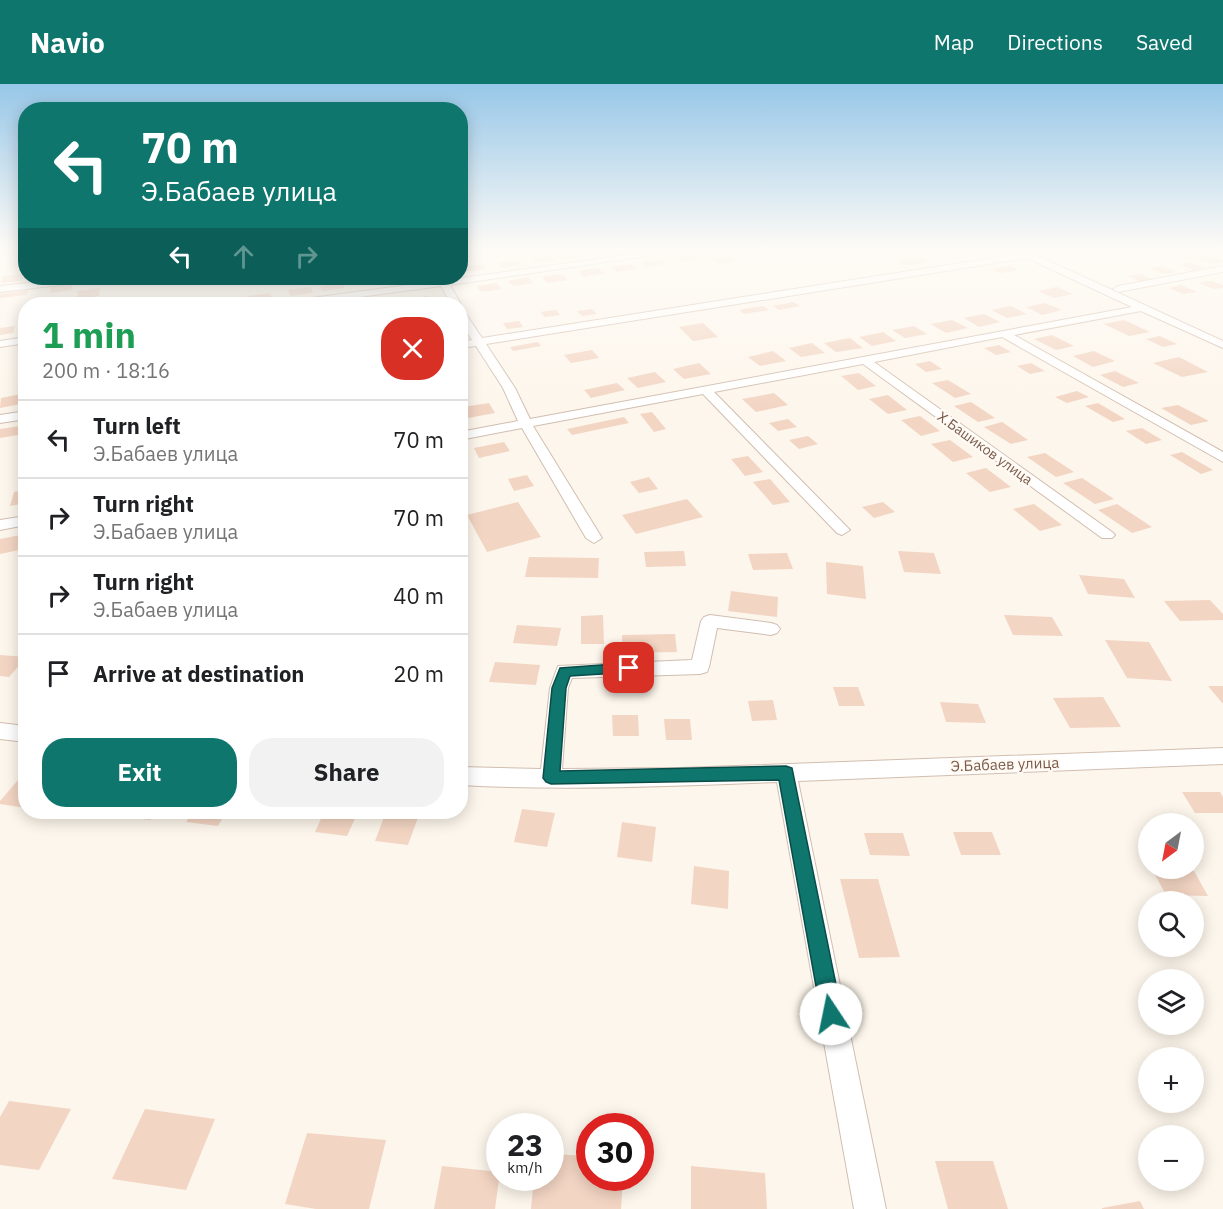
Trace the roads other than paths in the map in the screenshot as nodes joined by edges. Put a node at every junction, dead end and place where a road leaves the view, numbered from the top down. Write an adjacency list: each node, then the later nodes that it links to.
1 (731, 302): 9 (street)
2 (1129, 302): 4 (street)
3 (1147, 302): 7 (street)
4 (1142, 308): 6 (street); 12 (street)
5 (468, 325): 9 (street)
6 (1004, 334): 13 (street); 19 (street)
7 (1223, 334)
8 (18, 341): 10 (street)
9 (480, 343): 11 (street); 17 (street)
10 (0, 344)
11 (468, 344)
12 (1223, 345)
13 (865, 360): 14 (street); 23 (street, Х.Башиков улица)
14 (705, 389): 17 (street); 22 (street)
15 (18, 416): 16 (street)
16 (0, 419)
17 (525, 423): 18 (street); 24 (street)
18 (468, 434)
19 (1223, 458)
20 (18, 522): 21 (street)
21 (0, 525)
22 (842, 530)
23 (1107, 536)
24 (594, 538)
25 (771, 629): 31 (street)
26 (0, 731): 27 (street)
27 (18, 733)
28 (1223, 756): 29 (street, Э.Бабаев улица)
29 (786, 773): 31 (street, Э.Бабаев улица); 32 (street)
30 (468, 776): 31 (street, Э.Бабаев улица)
31 (551, 778)
32 (870, 1209)

